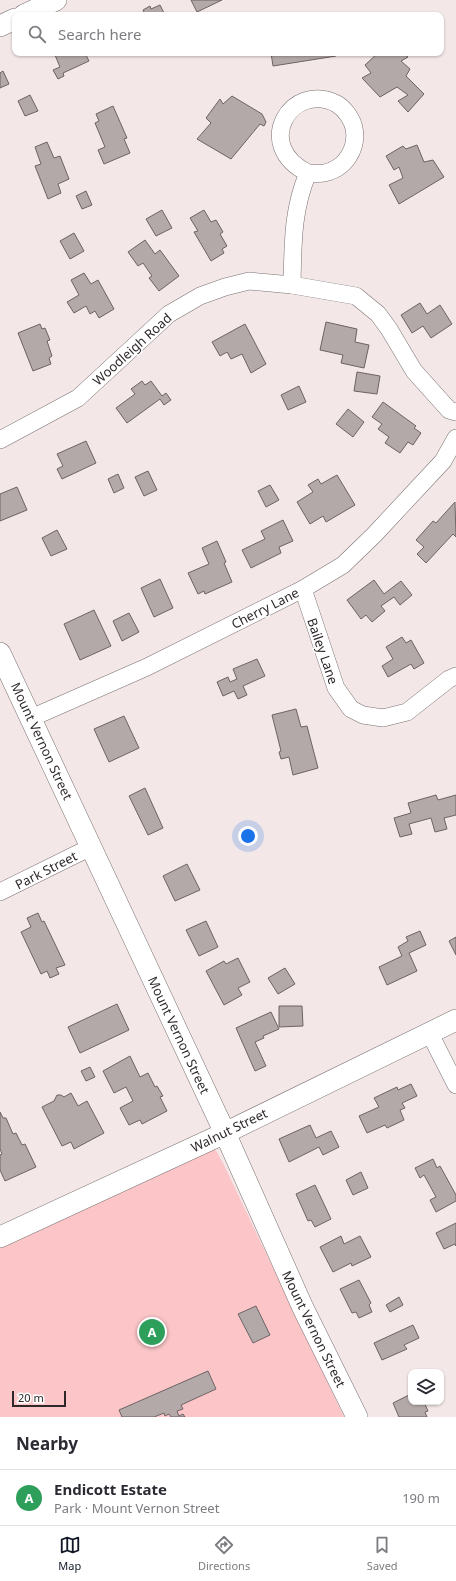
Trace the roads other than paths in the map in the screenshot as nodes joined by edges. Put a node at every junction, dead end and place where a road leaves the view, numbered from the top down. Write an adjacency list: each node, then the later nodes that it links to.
1 (56, 0): 2 (street)
2 (30, 12)
3 (12, 20): 4 (street)
4 (0, 26)
5 (308, 173): 5 (street); 6 (street)
6 (292, 285): 7 (street, Woodleigh Road); 9 (street, Woodleigh Road)
7 (456, 412)
8 (456, 438): 10 (street, Cherry Lane)
9 (0, 440)
10 (302, 589): 12 (street, Bailey Lane); 13 (street, Cherry Lane)
11 (0, 653): 13 (street, Mount Vernon Street)
12 (456, 676)
13 (31, 718): 14 (street, Mount Vernon Street)
14 (91, 847): 15 (street, Park Street); 19 (street, Mount Vernon Street)
15 (0, 892)
16 (456, 1020): 17 (street, Walnut Street)
17 (429, 1032): 18 (street); 19 (street, Walnut Street)
18 (456, 1085)
19 (225, 1133): 20 (street, Walnut Street); 21 (street, Mount Vernon Street)
20 (0, 1238)
21 (357, 1417)

